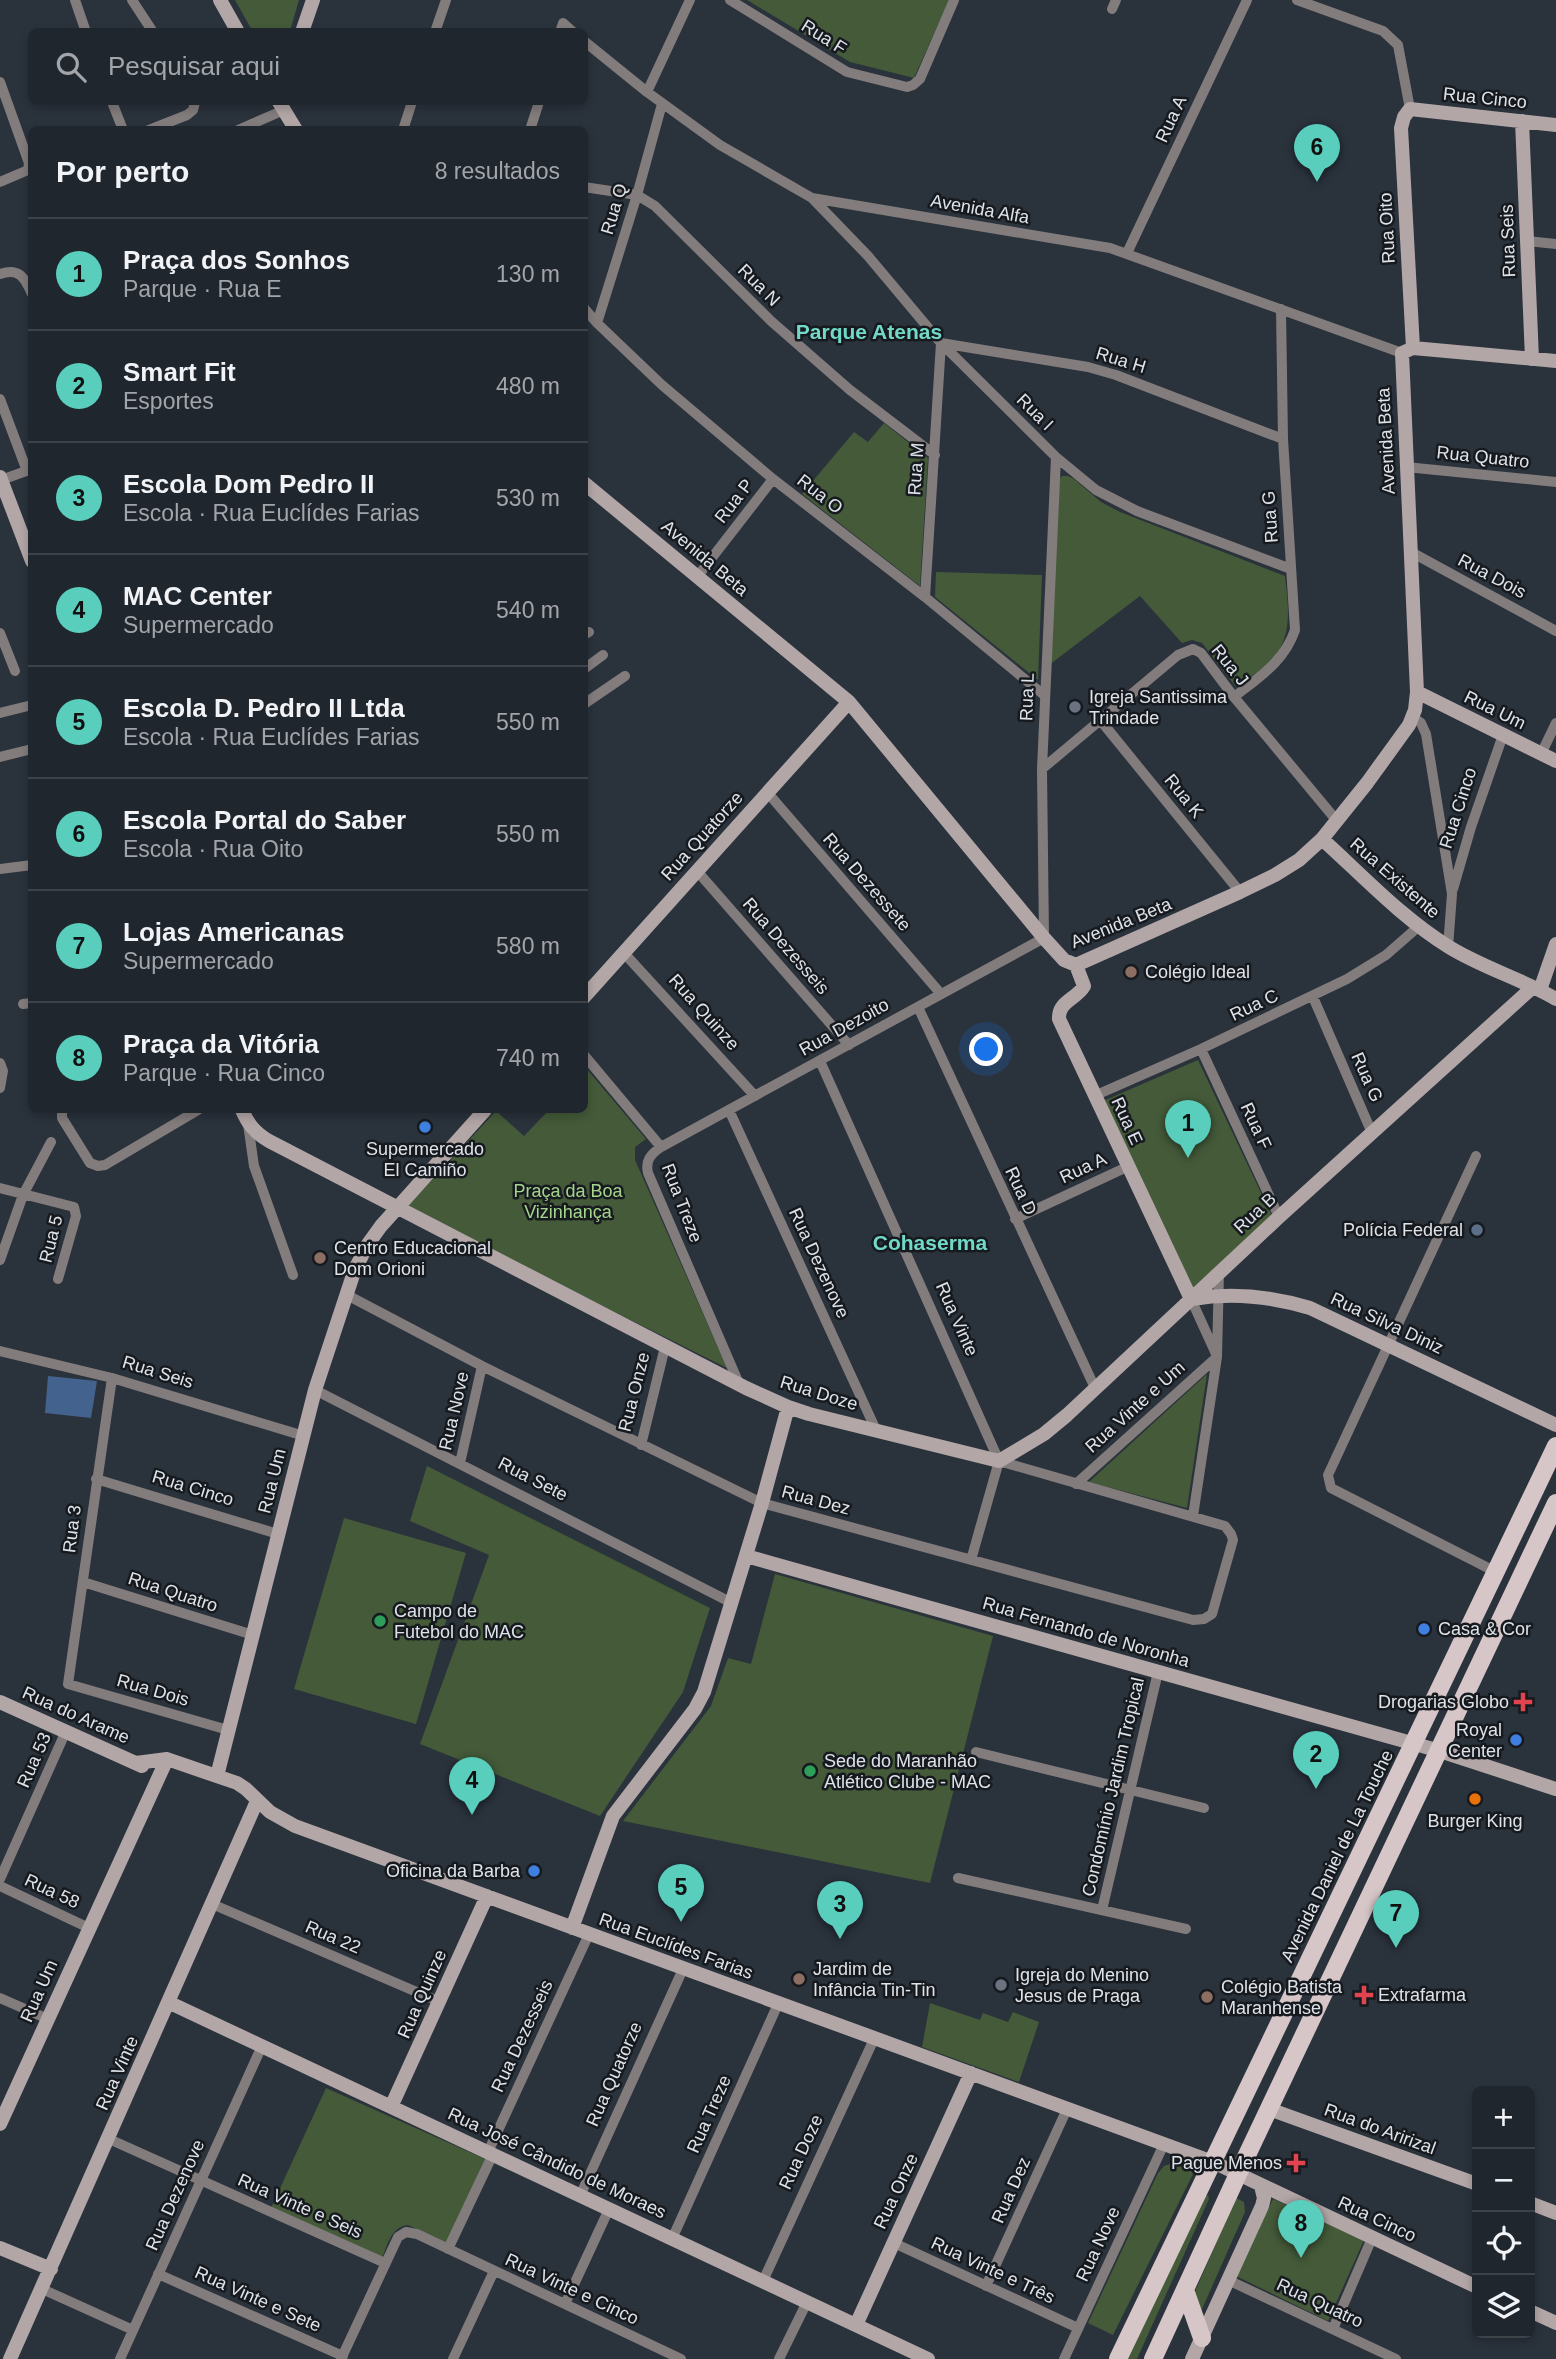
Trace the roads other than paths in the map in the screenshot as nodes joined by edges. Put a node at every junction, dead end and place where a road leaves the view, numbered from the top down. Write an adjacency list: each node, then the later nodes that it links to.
1 (75, 0): 11 (street)
2 (132, 0): 12 (street)
3 (219, 0): 13 (street)
4 (313, 0): 14 (street)
5 (446, 0): 15 (street)
6 (690, 0): 18 (street)
7 (730, 0): 8 (street, Rua F)
8 (954, 0)
9 (1247, 0): 43 (street, Rua A)
10 (1297, 0): 26 (street)
11 (85, 28)
12 (150, 28)
13 (236, 28)
14 (303, 28)
15 (436, 28)
16 (588, 44): 18 (street, Avenida Alfa)
17 (0, 82): 35 (street)
18 (647, 92): 19 (street, Avenida Alfa)
19 (662, 104): 39 (street, Rua Q); 40 (street, Avenida Alfa)
20 (113, 105): 29 (street)
21 (194, 105): 30 (street)
22 (278, 105): 31 (street)
23 (281, 105): 32 (street)
24 (411, 105): 33 (street)
25 (538, 105): 34 (street)
26 (1410, 109): 27 (street, Rua Cinco); 50 (street, Rua Oito)
27 (1522, 121): 28 (street, Rua Cinco); 41 (street, Rua Seis)
28 (1556, 125)
29 (121, 126)
30 (158, 126)
31 (244, 126)
32 (294, 126)
33 (404, 126)
34 (531, 126)
35 (28, 160)
36 (28, 170): 37 (street)
37 (0, 182)
38 (588, 188): 39 (street, Rua N)
39 (637, 195): 48 (street, Rua Q); 55 (street, Rua N)
40 (812, 198): 43 (street, Avenida Alfa); 49 (street, Rua I)
41 (1527, 241): 42 (street); 51 (street, Rua Seis)
42 (1556, 244)
43 (1127, 253): 46 (street, Avenida Alfa)
44 (0, 274): 45 (street)
45 (28, 284)
46 (1281, 309): 50 (street, Avenida Alfa); 54 (street, Rua G)
47 (588, 313): 48 (street, Rua O)
48 (597, 323): 61 (street, Rua O)
49 (941, 343): 54 (street, Rua H); 55 (street, Rua M); 56 (street, Rua I)
50 (1407, 350): 51 (street); 57 (street, Avenida Beta)
51 (1532, 359): 52 (street)
52 (1556, 361)
53 (0, 399): 58 (street)
54 (1283, 439): 66 (street, Rua G)
55 (935, 454): 68 (street, Rua M)
56 (1056, 457): 66 (street, Rua I); 76 (street, Rua L)
57 (1406, 467): 62 (street, Rua Quatro); 65 (street, Avenida Beta)
58 (28, 468)
59 (28, 470): 60 (street)
60 (1, 479): 64 (street)
61 (773, 480): 67 (street, Rua P); 68 (street, Rua O)
62 (1556, 482)
63 (588, 486): 67 (street, Avenida Beta)
64 (28, 550)
65 (1411, 552): 69 (street, Rua Dois); 75 (street, Avenida Beta)
66 (1291, 569): 77 (street, Rua G)
67 (697, 577): 79 (street, Avenida Beta)
68 (925, 597): 76 (street, Rua O)
69 (1556, 631)
70 (1, 639): 73 (street)
71 (603, 655): 72 (street)
72 (588, 666)
73 (15, 671)
74 (625, 676): 78 (street)
75 (1417, 692): 82 (street, Avenida Beta); 85 (street, Rua Um)
76 (1044, 695): 90 (street, Rua L)
77 (1234, 697): 83 (street, Rua J); 92 (street, Rua J)
78 (588, 702)
79 (849, 702): 91 (street, Rua Quatorze); 100 (street, Avenida Beta)
80 (28, 706): 81 (street)
81 (0, 713)
82 (1412, 717): 92 (street, Avenida Beta); 98 (street)
83 (1101, 722): 90 (street, Rua J); 97 (street, Rua K)
84 (1556, 723): 87 (street)
85 (1503, 735): 87 (street, Rua Um); 98 (street, Rua Cinco)
86 (28, 750): 88 (street)
87 (1541, 754): 89 (street, Rua Um)
88 (0, 757)
89 (1556, 761)
90 (1042, 769): 100 (street, Rua L)
91 (767, 793): 96 (street, Rua Quatorze); 107 (street, Rua Dezessete)
92 (1337, 821): 93 (street, Avenida Beta)
93 (1322, 839): 97 (street, Avenida Beta); 99 (street, Rua Existente)
94 (28, 866): 95 (street)
95 (0, 869)
96 (697, 871): 103 (street, Rua Quatorze); 111 (street, Rua Dezesseis)
97 (1240, 892): 104 (street, Avenida Beta)
98 (1452, 894): 102 (street)
99 (1418, 927): 102 (street, Rua Existente); 108 (street, Rua C)
100 (1044, 938): 104 (street, Avenida Beta); 107 (street, Rua Dezoito)
101 (1556, 944): 105 (street)
102 (1448, 947): 105 (street, Rua Existente)
103 (624, 953): 106 (street, Rua Quatorze); 117 (street, Rua Quinze)
104 (1076, 965): 118 (street, Rua E)
105 (1536, 988): 109 (street, Rua Existente); 125 (street, Rua B)
106 (588, 994)
107 (941, 994): 110 (street, Rua Dezoito)
108 (1313, 997): 112 (street, Rua C); 125 (street, Rua G)
109 (1556, 999)
110 (918, 1007): 111 (street, Rua Dezoito); 134 (street, Rua D)
111 (849, 1045): 114 (street, Rua Dezoito)
112 (1201, 1049): 118 (street, Rua C); 133 (street, Rua F)
113 (588, 1060): 127 (street, Rua Treze)
114 (820, 1060): 117 (street, Rua Dezoito); 157 (street, Rua Vinte)
115 (0, 1063): 116 (street)
116 (0, 1088)
117 (755, 1096): 119 (street, Rua Dezoito)
118 (1094, 1096): 129 (street, Rua E)
119 (730, 1110): 127 (street, Rua Dezoito); 153 (street, Rua Dezenove)
120 (62, 1113): 121 (street)
121 (193, 1113)
122 (243, 1113): 124 (street)
123 (482, 1113): 132 (street)
124 (248, 1124): 132 (street, Rua Doze); 137 (street)
125 (1372, 1133): 133 (street, Rua B)
126 (51, 1142): 131 (street)
127 (661, 1147): 148 (street, Rua Treze)
128 (1476, 1156): 142 (street)
129 (1127, 1167): 134 (street, Rua A); 141 (street, Rua E)
130 (0, 1188): 131 (street)
131 (23, 1195): 135 (street); 138 (street, Rua 5)
132 (397, 1209): 139 (street, Rua Um); 143 (street, Rua Doze)
133 (1279, 1217): 136 (street, Rua B)
134 (1014, 1219): 149 (street, Rua D)
135 (0, 1260)
136 (1219, 1272): 140 (street); 141 (street, Rua B)
137 (293, 1275)
138 (58, 1279)
139 (347, 1295): 146 (street, Rua Dez); 150 (street, Rua Um)
140 (1220, 1295): 141 (street, Rua Silva Diniz); 142 (street, Rua Silva Diniz); 145 (street)
141 (1191, 1299): 145 (street); 149 (street, Rua B)
142 (1389, 1344): 152 (street, Rua Silva Diniz); 168 (street)
143 (665, 1347): 148 (street, Rua Doze); 155 (street, Rua Onze)
144 (0, 1351): 147 (street, Rua Seis)
145 (1217, 1357): 160 (street, Rua Vinte e Um); 163 (street)
146 (482, 1366): 155 (street, Rua Dez); 158 (street, Rua Nove)
147 (112, 1378): 154 (street, Rua Seis); 159 (street, Rua 3)
148 (740, 1386): 151 (street, Rua Doze)
149 (1095, 1388): 157 (street, Rua B)
150 (315, 1390): 154 (street, Rua Um); 158 (street, Rua Sete)
151 (788, 1407): 153 (street, Rua Doze); 161 (street)
152 (1556, 1425)
153 (876, 1430): 157 (street, Rua Doze)
154 (304, 1436): 165 (street, Rua Um)
155 (641, 1445): 161 (street, Rua Dez)
156 (1555, 1450): 168 (main road, Avenida Daniel de La Touche)
157 (999, 1461): 160 (street, Rua Doze); 167 (street)
158 (460, 1463): 170 (street, Rua Sete)
159 (96, 1479): 165 (street, Rua Cinco); 169 (street, Rua 3)
160 (1076, 1484): 163 (street, Rua Doze)
161 (762, 1503): 166 (street); 167 (street, Rua Dez)
162 (1556, 1503): 178 (main road)
163 (1193, 1516): 164 (street, Rua Doze)
164 (1220, 1524): 167 (street, Rua Dez)
165 (278, 1534): 171 (street, Rua Um)
166 (746, 1556): 170 (street); 172 (street, Rua Fernando de Noronha)
167 (971, 1560)
168 (1496, 1572): 177 (main road, Avenida Daniel de La Touche)
169 (83, 1582): 171 (street, Rua Quatro); 173 (street, Rua 3)
170 (732, 1602): 195 (street)
171 (253, 1635): 175 (street, Rua Um)
172 (1158, 1672): 177 (street, Rua Fernando de Noronha); 185 (street, Condomínio Jardim Tropical)
173 (68, 1684): 175 (street, Rua Dois)
174 (0, 1702): 176 (street, Rua do Arame)
175 (229, 1730): 183 (street, Rua Um)
176 (66, 1731): 181 (street, Rua do Arame); 189 (street, Rua 53)
177 (1414, 1744): 178 (street, Rua Fernando de Noronha); 214 (main road, Avenida Daniel de La Touche)
178 (1440, 1751): 184 (street, Rua Fernando de Noronha); 209 (main road)
179 (976, 1752): 185 (street)
180 (167, 1759): 181 (street, Rua Euclídes Farias); 182 (street, Rua Um); 183 (street, Rua Euclídes Farias)
181 (136, 1763): 182 (street, Rua do Arame)
182 (159, 1774): 194 (street, Rua Um)
183 (217, 1776): 186 (street, Rua Euclídes Farias)
184 (1556, 1789)
185 (1130, 1790): 187 (street); 193 (street, Condomínio Jardim Tropical)
186 (257, 1801): 191 (street, Rua Euclídes Farias); 192 (street, Rua Vinte)
187 (1204, 1808)
188 (958, 1878): 193 (street)
189 (0, 1879)
190 (0, 1886): 194 (street, Rua 58)
191 (487, 1896): 195 (street, Rua Euclídes Farias); 200 (street, Rua Quinze)
192 (212, 1904): 200 (street, Rua 22); 201 (street, Rua Vinte)
193 (1102, 1910): 196 (street)
194 (89, 1928): 203 (street, Rua Um)
195 (572, 1928): 197 (street, Rua Euclídes Farias)
196 (1186, 1929)
197 (589, 1934): 198 (street, Rua Euclídes Farias); 213 (street, Rua Dezesseis)
198 (683, 1969): 202 (street, Rua Euclídes Farias); 220 (street, Rua Quatorze)
199 (0, 1998): 203 (street)
200 (440, 2002): 207 (street, Rua Quinze)
201 (170, 2003): 205 (street, Rua José Cândido de Moraes); 211 (street, Rua Vinte)
202 (778, 2004): 204 (street, Rua Euclídes Farias); 225 (street, Rua Treze)
203 (48, 2019): 210 (street, Rua Um)
204 (874, 2039): 206 (street, Rua Euclídes Farias); 234 (street, Rua Doze)
205 (262, 2046): 207 (street, Rua José Cândido de Moraes); 216 (street, Rua Dezenove)
206 (971, 2074): 208 (street, Rua Euclídes Farias); 226 (street, Rua Onze)
207 (391, 2107): 213 (street, Rua José Cândido de Moraes)
208 (1067, 2109): 212 (street, Rua Euclídes Farias); 236 (street, Rua Dez)
209 (1269, 2109): 215 (main road); 217 (street, Rua do Aririzal)
210 (2, 2115)
211 (109, 2139): 216 (street, Rua Vinte e Seis); 230 (street, Rua Vinte)
212 (1164, 2144): 214 (street, Rua Euclídes Farias); 244 (street, Rua Nove)
213 (490, 2153): 220 (street, Rua José Cândido de Moraes); 228 (street)
214 (1213, 2162): 215 (street, Rua Euclídes Farias); 218 (main road, Avenida Daniel de La Touche)
215 (1238, 2174): 218 (main road); 219 (street, Rua Cinco); 238 (main road)
216 (200, 2181): 229 (street, Rua Vinte e Seis); 232 (street, Rua Dezenove)
217 (1472, 2182)
218 (1202, 2183): 256 (main road, Avenida Daniel de La Touche)
219 (1261, 2186): 224 (street, Rua Cinco); 233 (street)
220 (580, 2196): 222 (street, Rua José Cândido de Moraes)
221 (1535, 2205): 223 (street)
222 (609, 2209): 225 (street, Rua José Cândido de Moraes); 240 (street)
223 (1556, 2213)
224 (1372, 2238): 235 (street, Rua Cinco); 245 (street)
225 (672, 2239): 234 (street, Rua José Cândido de Moraes)
226 (894, 2243): 236 (street, Rua Vinte e Três); 243 (street, Rua Onze)
227 (0, 2248): 230 (street)
228 (448, 2249): 229 (street, Rua Vinte e Cinco); 231 (street, Rua Vinte e Cinco)
229 (384, 2263): 248 (street)
230 (51, 2269): 237 (street, Rua Vinte)
231 (494, 2271): 240 (street, Rua Vinte e Cinco); 251 (street)
232 (158, 2274): 246 (street, Rua Dezenove); 248 (street, Rua Vinte e Sete)
233 (1228, 2280): 245 (street, Rua Quatro); 247 (street)
234 (763, 2281): 239 (street, Rua José Cândido de Moraes)
235 (1472, 2285)
236 (986, 2286): 244 (street, Rua Vinte e Três)
237 (42, 2289): 246 (street); 249 (street, Rua Vinte)
238 (1185, 2290): 247 (main road); 257 (main road)
239 (807, 2302): 243 (street, Rua José Cândido de Moraes); 253 (street)
240 (565, 2304): 252 (street, Rua Vinte e Cinco)
241 (1535, 2313): 242 (street)
242 (1556, 2323)
243 (856, 2325): 254 (street, Rua José Cândido de Moraes)
244 (1078, 2328): 255 (street, Rua Nove)
245 (1333, 2329): 259 (street, Rua Quatro)
246 (133, 2330): 250 (street, Rua Dezenove)
247 (1202, 2338): 258 (street)
248 (342, 2357)
249 (10, 2359)
250 (120, 2359)
251 (453, 2359)
252 (681, 2359)
253 (779, 2359)
254 (928, 2359)
255 (1064, 2359)
256 (1118, 2359)
257 (1153, 2359)
258 (1192, 2359)
259 (1396, 2359)

